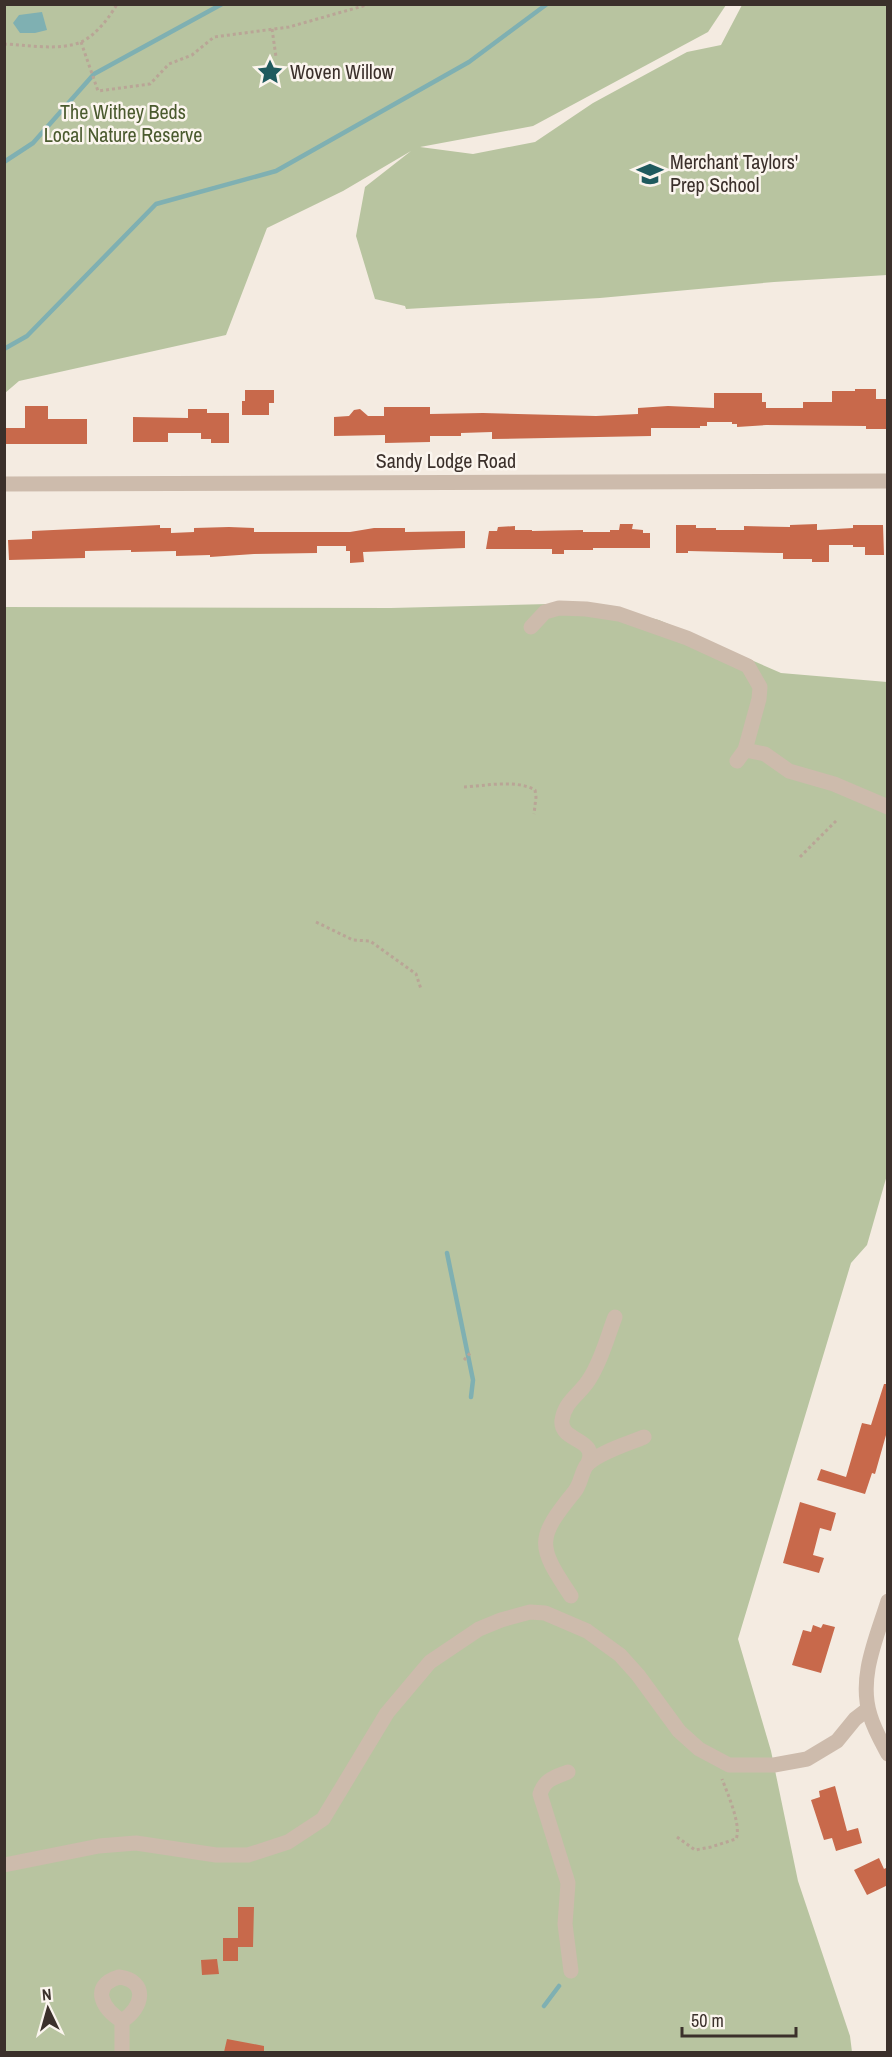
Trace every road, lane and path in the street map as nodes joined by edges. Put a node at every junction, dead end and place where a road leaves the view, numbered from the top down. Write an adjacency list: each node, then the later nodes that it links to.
1 (117, 4): 4 (path)
2 (370, 4): 3 (path)
3 (272, 29): 4 (path); 6 (path)
4 (81, 42): 5 (path)
5 (4, 45)
6 (276, 57)
7 (888, 481): 8 (street, Sandy Lodge Road)
8 (4, 484)
9 (531, 627): 11 (street)
10 (465, 787): 12 (path)
11 (888, 807)
12 (534, 814)
13 (838, 819): 14 (path)
14 (800, 857)
15 (316, 922): 16 (path)
16 (421, 989)
17 (615, 1317): 21 (street)
18 (472, 1352): 19 (path)
19 (464, 1360)
20 (644, 1437): 21 (street)
21 (588, 1463): 22 (street)
22 (571, 1596)
23 (888, 1601): 24 (street)
24 (868, 1709): 25 (street); 26 (street)
25 (888, 1754)
26 (713, 1758): 28 (path); 29 (street)
27 (568, 1772): 30 (street)
28 (677, 1837)
29 (4, 1865)
30 (571, 1971)
31 (122, 2021): 32 (street)
32 (122, 2052)

